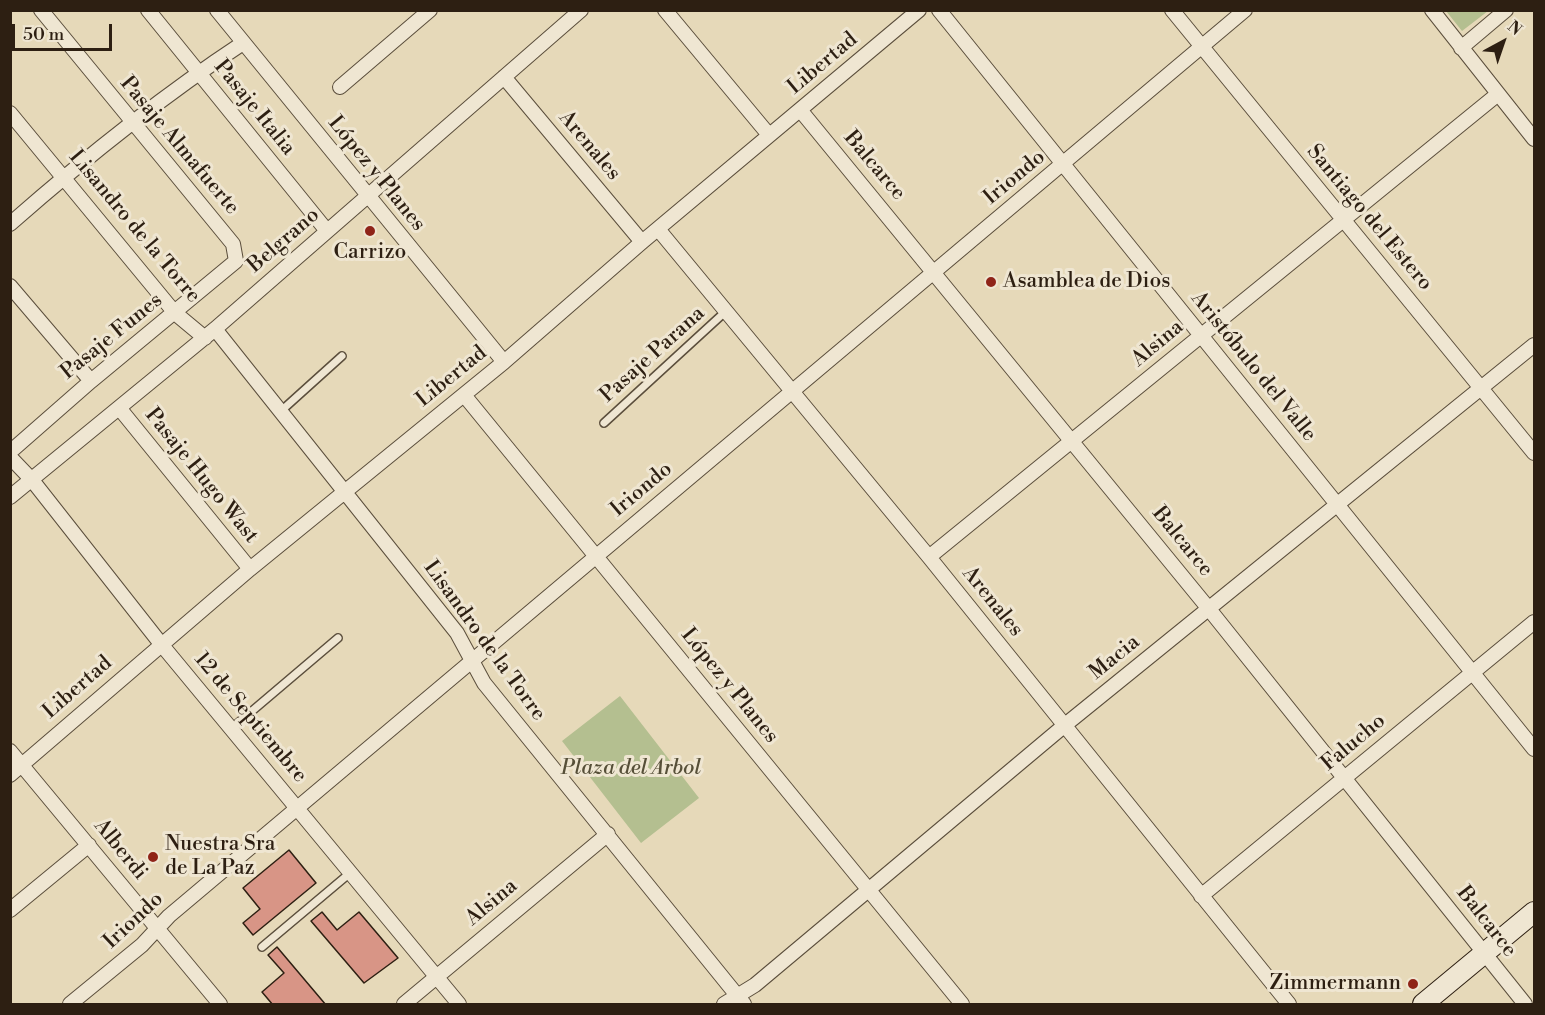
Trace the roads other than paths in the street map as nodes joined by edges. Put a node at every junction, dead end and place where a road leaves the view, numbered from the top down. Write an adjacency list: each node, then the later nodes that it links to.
1 (41, 10): 22 (street, Pasaje Almafuerte)
2 (148, 10): 16 (street, Pasaje Italia)
3 (216, 10): 13 (street, López y Planes)
4 (430, 10): 18 (street)
5 (581, 10): 17 (street, Belgrano)
6 (665, 10): 23 (street)
7 (919, 10): 20 (street, Libertad)
8 (939, 10): 25 (street, Aristóbulo del Valle)
9 (1172, 10): 14 (street, Santiago del Estero)
10 (1245, 10): 14 (street, Iriondo)
11 (1432, 10): 15 (street)
12 (1506, 10): 15 (street)
13 (243, 43): 16 (street); 27 (street, López y Planes)
14 (1201, 47): 25 (street, Iriondo); 28 (street, Santiago del Estero)
15 (1461, 48): 19 (street)
16 (198, 72): 22 (street); 31 (street, Pasaje Italia)
17 (504, 77): 27 (street, Belgrano); 32 (street, Arenales)
18 (340, 87)
19 (1498, 94): 24 (street); 28 (street, Alsina)
20 (801, 111): 23 (street, Libertad); 34 (street, Balcarce)
21 (10, 113): 26 (street, Lisandro de la Torre)
22 (133, 123): 26 (street); 33 (street, Pasaje Almafuerte)
23 (769, 135): 30 (street, Libertad)
24 (1534, 139)
25 (1062, 165): 34 (street, Iriondo); 39 (street, Aristóbulo del Valle)
26 (63, 178): 29 (street); 37 (street, Lisandro de la Torre)
27 (368, 197): 31 (street, Belgrano); 42 (street, López y Planes)
28 (1343, 220): 39 (street, Alsina); 44 (street, Santiago del Estero)
29 (10, 224)
30 (658, 229): 32 (street, Libertad); 36 (street, Arenales)
31 (327, 231): 38 (street, Belgrano)
32 (642, 242): 42 (street, Libertad)
33 (237, 253): 37 (street, Pasaje Funes)
34 (935, 273): 45 (street, Iriondo); 50 (street, Balcarce)
35 (10, 286): 43 (street)
36 (725, 312): 45 (street, Arenales); 49 (lane, Pasaje Parana)
37 (175, 313): 38 (street, Lisandro de la Torre); 43 (street, Pasaje Funes)
38 (210, 334): 47 (street, Belgrano); 48 (street, Lisandro de la Torre)
39 (1201, 336): 50 (street, Alsina); 57 (street, Aristóbulo del Valle)
40 (1534, 345): 44 (street, Macia)
41 (342, 356): 48 (lane)
42 (504, 362): 46 (street, Libertad)
43 (91, 381): 51 (street, Pasaje Funes)
44 (1482, 388): 52 (street, Santiago del Estero); 57 (street, Macia)
45 (792, 391): 58 (street, Iriondo); 59 (street, Arenales)
46 (464, 395): 55 (street, Libertad); 58 (street, López y Planes)
47 (120, 410): 54 (street, Belgrano); 60 (street, Pasaje Hugo Wast)
48 (281, 411): 55 (street, Lisandro de la Torre)
49 (604, 423)
50 (1072, 442): 59 (street, Alsina); 61 (street, Balcarce)
51 (10, 452)
52 (1534, 453)
53 (10, 457): 54 (street, 12 de Septiembre)
54 (32, 480): 56 (street, Belgrano); 64 (street, 12 de Septiembre)
55 (344, 492): 60 (street, Libertad); 65 (street, Lisandro de la Torre)
56 (10, 497)
57 (1337, 504): 61 (street, Macia); 66 (street, Aristóbulo del Valle)
58 (596, 557): 65 (street, Iriondo); 78 (street, López y Planes)
59 (929, 557): 67 (street, Arenales)
60 (250, 569): 64 (street, Libertad)
61 (1209, 609): 67 (street, Macia); 73 (street, Balcarce)
62 (1534, 622): 66 (street, Falucho)
63 (338, 639): 68 (lane)
64 (161, 644): 68 (street, 12 de Septiembre); 71 (street, Libertad)
65 (470, 662): 74 (street, Iriondo); 75 (street, Lisandro de la Torre)
66 (1473, 672): 69 (street, Aristóbulo del Valle); 73 (street, Falucho)
67 (1065, 725): 78 (street, Macia); 79 (street, Arenales)
68 (232, 728): 74 (street, 12 de Septiembre)
69 (1534, 749)
70 (10, 751): 71 (street, Alberdi)
71 (22, 765): 72 (street, Libertad); 76 (street, Alberdi)
72 (10, 774)
73 (1346, 777): 79 (street, Falucho); 84 (street, Balcarce)
74 (298, 808): 77 (street, 12 de Septiembre); 82 (street, Iriondo)
75 (608, 834): 85 (street, Alsina); 86 (street, Lisandro de la Torre)
76 (89, 845): 80 (street); 82 (street, Alberdi)
77 (350, 873): 83 (lane); 85 (street, 12 de Septiembre)
78 (869, 889): 86 (street, Macia); 92 (street, López y Planes)
79 (1201, 896): 93 (street, Arenales)
80 (10, 910)
81 (1534, 912): 84 (street)
82 (157, 928): 87 (street, Iriondo); 88 (street, Alberdi)
83 (262, 947)
84 (1484, 953): 94 (street); 95 (street, Balcarce)
85 (436, 978): 89 (street, Alsina); 90 (street, 12 de Septiembre)
86 (740, 1000): 91 (street, Macia)
87 (70, 1005)
88 (220, 1005)
89 (404, 1005)
90 (459, 1005)
91 (724, 1005)
92 (962, 1005)
93 (1289, 1005)
94 (1423, 1005)
95 (1525, 1005)

